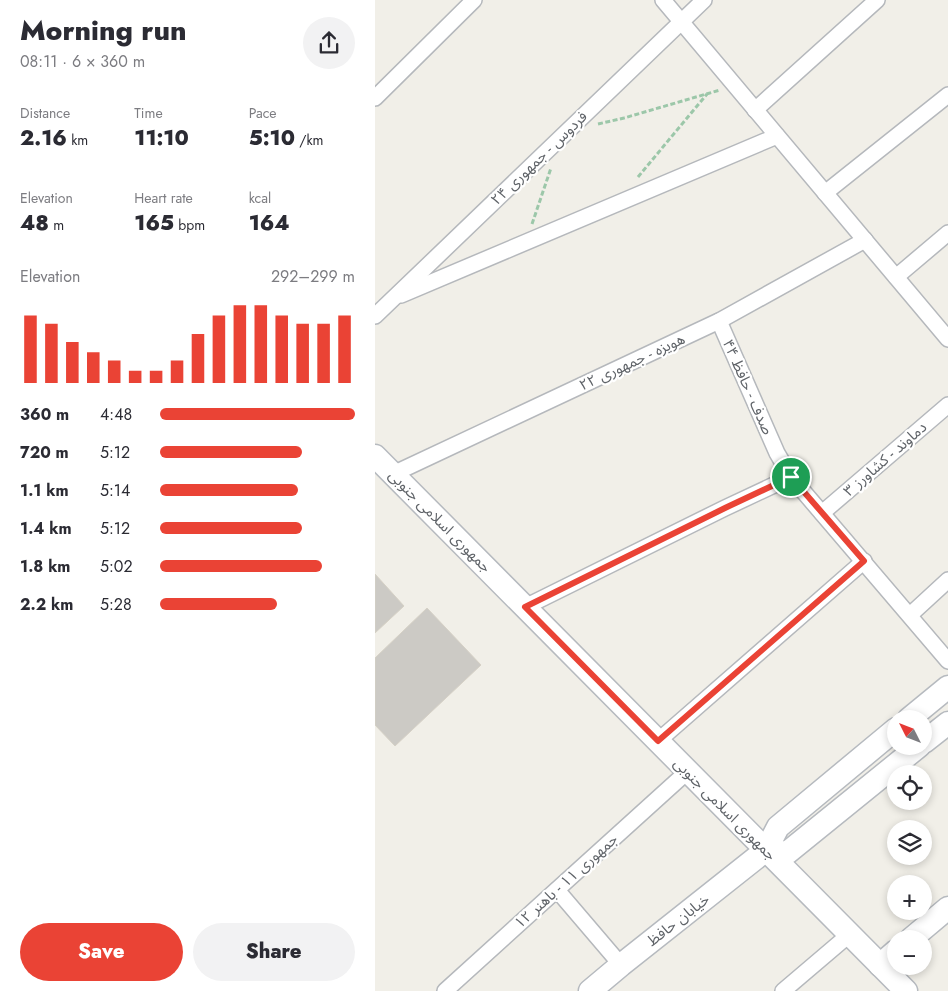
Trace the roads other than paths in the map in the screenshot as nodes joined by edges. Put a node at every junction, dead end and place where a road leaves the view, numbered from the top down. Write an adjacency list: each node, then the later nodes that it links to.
1 (474, 0): 7 (street)
2 (663, 0): 5 (street)
3 (704, 0): 5 (street, فردوس - جمهوری ۲۴)
4 (877, 0): 8 (street)
5 (681, 22): 8 (street); 14 (street, فردوس - جمهوری ۲۴)
6 (948, 95): 10 (street)
7 (375, 98)
8 (755, 110): 9 (street)
9 (777, 136): 10 (street); 14 (street)
10 (825, 193): 12 (street)
11 (948, 233): 13 (street)
12 (865, 240): 13 (street); 16 (street, هویزه - جمهوری ۲۲)
13 (896, 277): 17 (street)
14 (393, 298): 15 (street, فردوس - جمهوری ۲۴)
15 (375, 316)
16 (719, 321): 20 (street, هویزه - جمهوری ۲۲); 21 (street, صدف - حافظ ۴۴)
17 (948, 339)
18 (948, 405): 22 (street, دماوند - کشاورز ۳)
19 (375, 456): 20 (street, جمهوری اسلامی جنوبی)
20 (393, 474): 25 (street, جمهوری اسلامی جنوبی)
21 (791, 477): 22 (street, صدف - حافظ ۴۴); 25 (street)
22 (822, 512): 23 (street, صدف - حافظ ۴۴)
23 (864, 561): 26 (street, صدف - حافظ ۴۴); 33 (street)
24 (948, 580): 26 (street)
25 (525, 607): 33 (street, جمهوری اسلامی جنوبی)
26 (909, 615): 27 (street, صدف - حافظ ۴۴)
27 (948, 661)
28 (948, 687): 29 (street)
29 (920, 710)
30 (948, 723): 31 (street)
31 (933, 735)
32 (887, 737): 36 (street, خیابان حافظ)
33 (658, 741): 35 (street, جمهوری اسلامی جنوبی)
34 (908, 755): 36 (street)
35 (688, 771): 36 (street, جمهوری اسلامی جنوبی); 37 (street, جمهوری ۱۱ - باهنر ۱۲)
36 (766, 850): 40 (street, جمهوری اسلامی جنوبی); 42 (street, خیابان حافظ)
37 (557, 890): 42 (street); 44 (street, جمهوری ۱۱ - باهنر ۱۲)
38 (948, 908): 39 (street)
39 (922, 930)
40 (850, 934): 41 (street, جمهوری اسلامی جنوبی); 46 (street)
41 (887, 957)
42 (621, 965): 45 (street, خیابان حافظ)
43 (897, 975): 47 (street, جمهوری اسلامی جنوبی)
44 (446, 991)
45 (590, 991)
46 (783, 991)
47 (906, 991)

